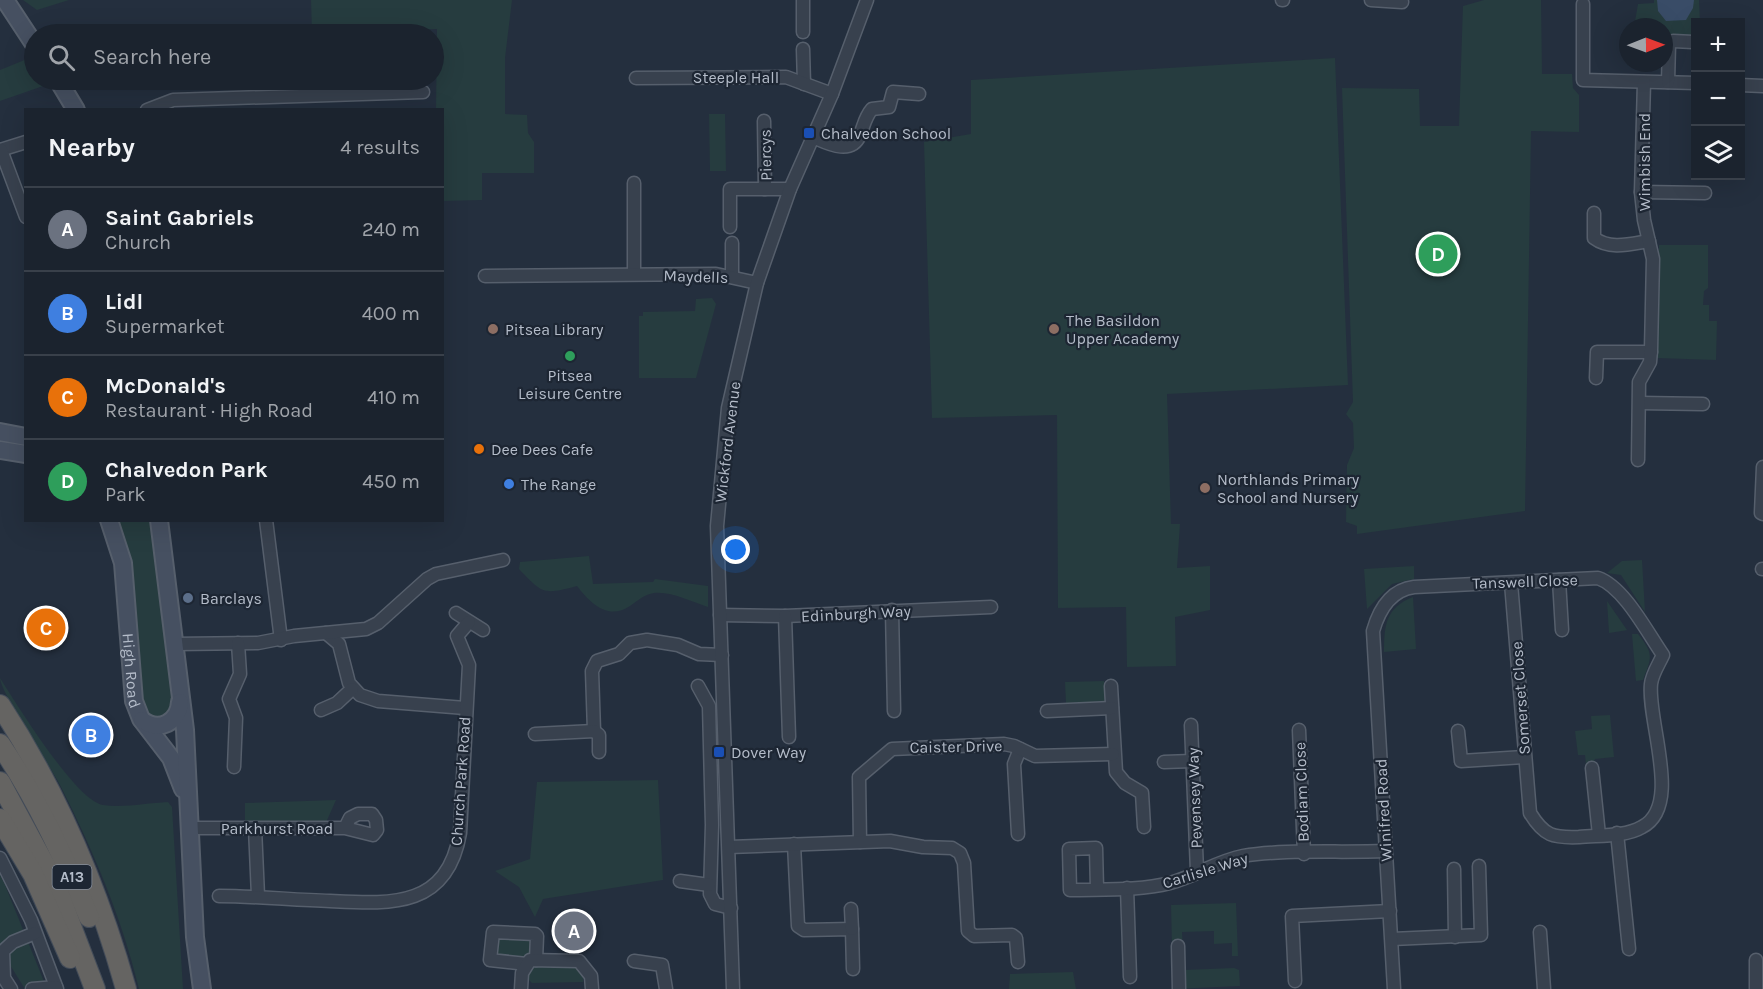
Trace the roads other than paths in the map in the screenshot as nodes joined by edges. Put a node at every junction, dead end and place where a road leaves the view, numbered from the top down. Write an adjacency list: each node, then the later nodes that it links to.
1 (5, 0): 7 (main road)
2 (803, 0): 8 (street)
3 (1371, 0): 5 (street)
4 (862, 2): 22 (street, Wickford Avenue)
5 (1402, 2)
6 (1583, 4): 12 (street)
7 (24, 29)
8 (803, 32)
9 (1691, 42): 13 (street)
10 (803, 50): 15 (street)
11 (636, 78): 15 (street, Steeple Hall)
12 (1644, 82): 13 (street); 33 (street, Wimbish End)
13 (1668, 82): 14 (street)
14 (1691, 83)
15 (804, 84): 22 (street, Steeple Hall)
16 (1745, 85): 17 (street)
17 (1763, 86)
18 (64, 90): 24 (main road)
19 (402, 90): 21 (street)
20 (423, 92): 21 (street)
21 (399, 93): 25 (street)
22 (832, 94): 27 (street, Wickford Avenue)
23 (919, 94): 27 (street)
24 (75, 108)
25 (152, 108)
26 (764, 121): 31 (street, Piercys)
27 (813, 137): 32 (street, Wickford Avenue)
28 (24, 143): 29 (street)
29 (0, 150): 35 (street)
30 (633, 183): 40 (street)
31 (765, 189): 32 (street, Piercys); 37 (street, Piercys)
32 (790, 189): 43 (street, Wickford Avenue)
33 (1641, 192): 34 (street); 38 (street, Wimbish End)
34 (1706, 193)
35 (24, 212)
36 (1594, 213): 38 (street)
37 (730, 227)
38 (1649, 241): 44 (street, Wimbish End)
39 (732, 243): 42 (street)
40 (634, 274): 41 (street, Maydells); 42 (street, Maydells)
41 (485, 276)
42 (732, 276): 43 (street, Maydells)
43 (757, 283): 64 (street, Wickford Avenue)
44 (1651, 352): 45 (street); 46 (street, Wimbish End)
45 (1596, 378)
46 (1640, 403): 47 (street); 52 (street, Wimbish End)
47 (1703, 404)
48 (0, 432): 49 (main road)
49 (24, 437)
50 (0, 450): 51 (main road)
51 (24, 454)
52 (1638, 460)
53 (1763, 466): 54 (street)
54 (1763, 514)
55 (110, 522): 85 (main road, High Road)
56 (159, 522): 73 (main road, High Road)
57 (266, 522): 71 (street)
58 (503, 560): 70 (street)
59 (1559, 580): 60 (street, Tanswell Close); 68 (street); 108 (street, Tanswell Close)
60 (1511, 583): 69 (street, Tanswell Close); 96 (street, Somerset Close)
61 (991, 607): 62 (street, Edinburgh Way)
62 (892, 610): 65 (street, Edinburgh Way); 83 (street)
63 (456, 613): 66 (street)
64 (720, 615): 65 (street, Edinburgh Way); 74 (street, Wickford Avenue)
65 (785, 616): 91 (street)
66 (469, 622): 67 (street); 80 (street, Church Park Road)
67 (483, 630)
68 (1562, 630)
69 (1373, 631): 114 (street, Winifred Road)
70 (326, 633): 71 (street); 77 (street)
71 (281, 640): 72 (street)
72 (238, 643): 73 (street); 99 (street)
73 (175, 644): 78 (main road, High Road)
74 (722, 655): 88 (street); 113 (street, Wickford Avenue)
75 (698, 686): 121 (street)
76 (1111, 686): 81 (street)
77 (352, 689): 80 (street, Church Park Road); 82 (street)
78 (180, 696): 85 (main road); 102 (main road, High Road)
79 (0, 705): 148 (highway, A13)
80 (465, 708): 125 (street, Church Park Road)
81 (1112, 708): 84 (street); 95 (street)
82 (321, 710)
83 (894, 711)
84 (1047, 711)
85 (141, 719): 102 (main road, High Road)
86 (1191, 725): 97 (street, Pevensey Way)
87 (1299, 730): 115 (street, Bodiam Close)
88 (594, 731): 90 (street); 94 (street)
89 (1458, 731): 96 (street)
90 (535, 734)
91 (789, 737)
92 (0, 744): 147 (highway, A13)
93 (1020, 749): 95 (street, Caister Drive); 109 (street, Caister Drive); 111 (street, Caister Drive)
94 (599, 752)
95 (1113, 754): 104 (street)
96 (1524, 757): 110 (street, Somerset Close)
97 (1192, 761): 98 (street); 119 (street, Pevensey Way)
98 (1164, 762)
99 (234, 767)
100 (1592, 768): 110 (street)
101 (0, 782): 146 (highway, A13)
102 (188, 808): 105 (main road, High Road)
103 (0, 819): 145 (highway, A13)
104 (1144, 827)
105 (189, 828): 106 (street, Parkhurst Road); 149 (main road, High Road)
106 (255, 828): 107 (street, Parkhurst Road); 125 (street)
107 (345, 828): 107 (street, Parkhurst Road)
108 (1617, 833): 110 (street); 135 (street)
109 (1018, 834)
110 (1599, 835)
111 (860, 842): 112 (street); 138 (street)
112 (794, 844): 113 (street); 129 (street)
113 (729, 847): 126 (street, Wickford Avenue)
114 (1384, 851): 115 (street, Carlisle Way); 128 (street, Winifred Road)
115 (1304, 854): 119 (street, Carlisle Way)
116 (0, 858): 131 (street)
117 (1479, 866): 132 (street)
118 (1454, 869): 132 (street)
119 (1197, 871): 122 (street, Carlisle Way)
120 (680, 881): 121 (street)
121 (709, 885): 126 (street)
122 (1127, 888): 123 (street, Carlisle Way); 140 (street)
123 (1097, 889)
124 (219, 896): 125 (street, Church Park Road)
125 (258, 896)
126 (731, 908): 153 (street, Wickford Avenue)
127 (851, 909): 129 (street)
128 (1390, 911): 133 (street, Winifred Road); 141 (street)
129 (852, 929): 139 (street)
130 (1540, 932): 156 (street)
131 (36, 933): 142 (street); 143 (street)
132 (1455, 937): 133 (street)
133 (1392, 939): 155 (street, Winifred Road)
134 (1178, 946): 154 (street)
135 (1629, 948)
136 (1755, 960): 157 (street)
137 (634, 961): 152 (street)
138 (1018, 962)
139 (853, 969)
140 (1130, 976)
141 (1295, 981)
142 (56, 988): 144 (street)
143 (11, 989)
144 (32, 989)
145 (81, 989)
146 (94, 989)
147 (118, 989)
148 (126, 989)
149 (202, 989)
150 (521, 989): 151 (street)
151 (592, 989)
152 (666, 989)
153 (733, 989)
154 (1179, 989)
155 (1394, 989)
156 (1544, 989)
157 (1756, 989)

